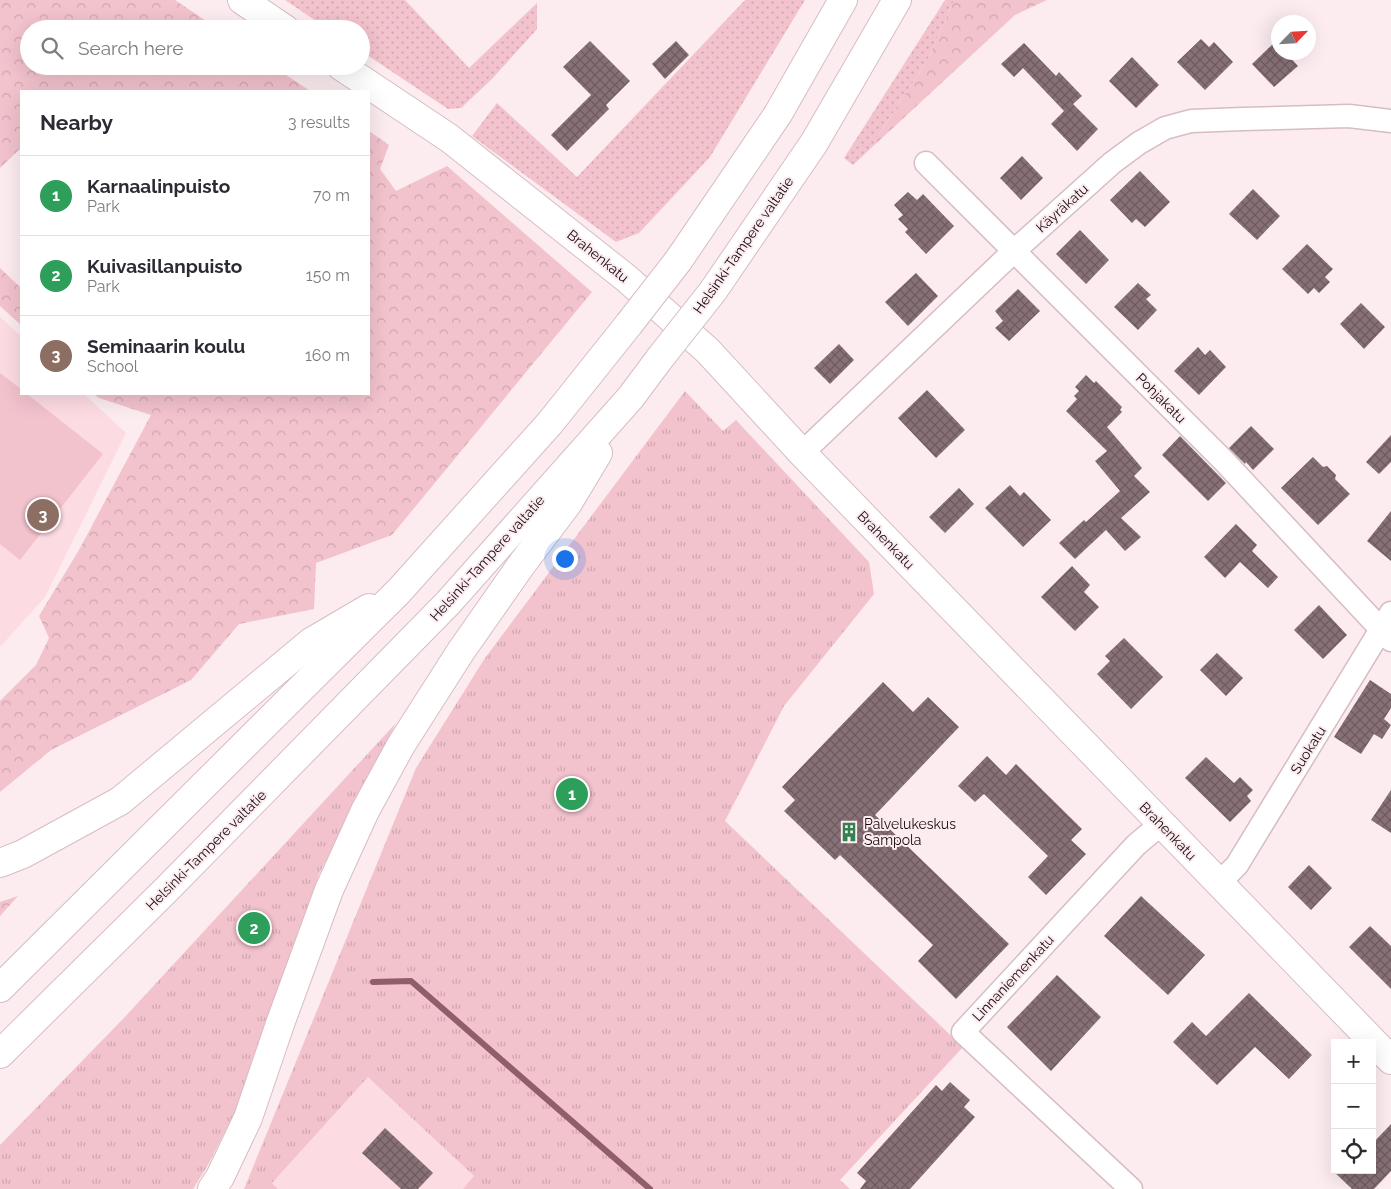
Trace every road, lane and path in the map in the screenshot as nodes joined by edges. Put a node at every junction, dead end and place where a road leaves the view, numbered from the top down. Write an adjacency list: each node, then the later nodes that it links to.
1 (242, 0): 4 (main road)
2 (843, 0): 11 (main road, bridge)
3 (897, 0): 9 (main road, Helsinki-Tampere valtatie, bridge)
4 (271, 20)
5 (354, 75): 10 (main road, Brahenkatu)
6 (1391, 121): 8 (street, Käyräkatu)
7 (926, 163): 8 (street, Pohjakatu)
8 (1014, 251): 10 (street, Käyräkatu); 12 (street, Pohjakatu)
9 (631, 397): 17 (main road, Helsinki-Tampere valtatie); 19 (main road)
10 (802, 453): 13 (main road, Brahenkatu)
11 (399, 591): 14 (main road); 16 (main road)
12 (1388, 628): 15 (street, Suokatu)
13 (1161, 824): 15 (main road, Brahenkatu); 20 (street, Linnaniemenkatu)
14 (0, 863)
15 (1219, 883): 18 (main road, Brahenkatu)
16 (0, 988)
17 (0, 1054)
18 (1391, 1060)
19 (212, 1189)
20 (1131, 1189)

